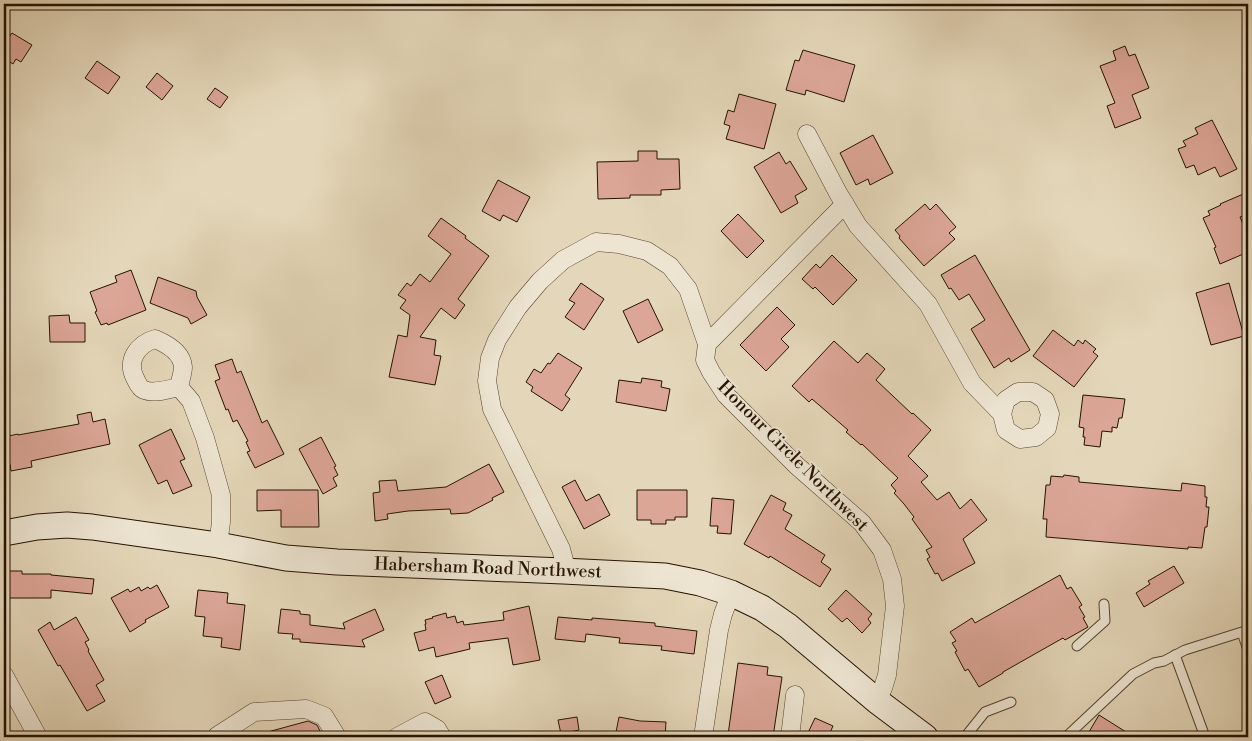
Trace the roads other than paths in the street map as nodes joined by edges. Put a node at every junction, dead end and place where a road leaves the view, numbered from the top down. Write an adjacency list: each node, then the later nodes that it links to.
1 (807, 134): 2 (street)
2 (845, 204): 3 (street); 5 (street)
3 (707, 344): 8 (street, Honour Circle Northwest); 16 (street, Honour Circle Northwest)
4 (179, 386): 7 (street)
5 (1002, 414)
6 (4, 533): 7 (street, Habersham Road Northwest)
7 (218, 546): 8 (street, Habersham Road Northwest)
8 (563, 571): 9 (street, Habersham Road Northwest)
9 (731, 593): 16 (street, Habersham Road Northwest); 23 (street)
10 (1104, 604): 11 (lane)
11 (1077, 646)
12 (1248, 650): 13 (lane)
13 (1175, 655): 27 (lane); 28 (lane)
14 (4, 675): 18 (street)
15 (795, 695): 24 (street)
16 (877, 700): 25 (street, Habersham Road Northwest)
17 (1011, 702): 26 (lane)
18 (38, 737)
19 (217, 737): 20 (street)
20 (337, 737)
21 (397, 737): 22 (street)
22 (442, 737)
23 (703, 737)
24 (790, 737)
25 (925, 737)
26 (964, 737)
27 (1066, 737)
28 (1205, 737)

